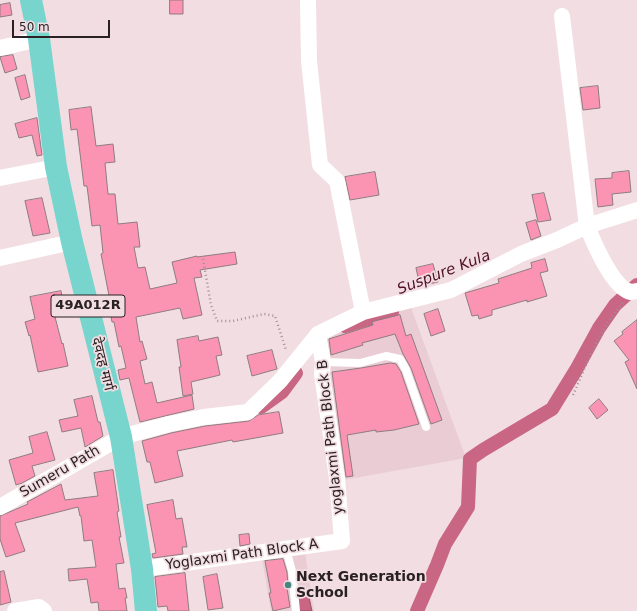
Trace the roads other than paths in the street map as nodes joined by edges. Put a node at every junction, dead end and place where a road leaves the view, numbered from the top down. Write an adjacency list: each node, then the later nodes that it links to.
1 (31, 0): 4 (main road, देवदह मार्ग / 49A012R)
2 (308, 0): 13 (street)
3 (562, 16): 9 (street)
4 (39, 39): 5 (street); 6 (main road, देवदह मार्ग / 49A012R)
5 (0, 48)
6 (56, 167): 7 (street); 10 (main road, देवदह मार्ग / 49A012R)
7 (0, 178)
8 (637, 210): 9 (street)
9 (587, 226): 12 (street); 13 (street)
10 (72, 242): 11 (street); 17 (main road, देवदह मार्ग / 49A012R)
11 (0, 258)
12 (632, 295)
13 (363, 312): 14 (street)
14 (318, 334): 15 (street, yoglaxmi Path Block B); 17 (street, Sumeru Path)
15 (323, 362): 16 (lane); 19 (street, yoglaxmi Path Block B)
16 (426, 427)
17 (121, 437): 18 (street, Sumeru Path); 21 (main road, देवदह मार्ग / 49A012R)
18 (0, 507)
19 (342, 541): 20 (street, Yoglaxmi Path Block A)
20 (286, 549): 21 (street, Yoglaxmi Path Block A); 25 (lane)
21 (142, 569): 24 (main road, देवदह मार्ग / 49A012R)
22 (15, 611): 23 (street)
23 (44, 611)
24 (146, 611)
25 (296, 611)

